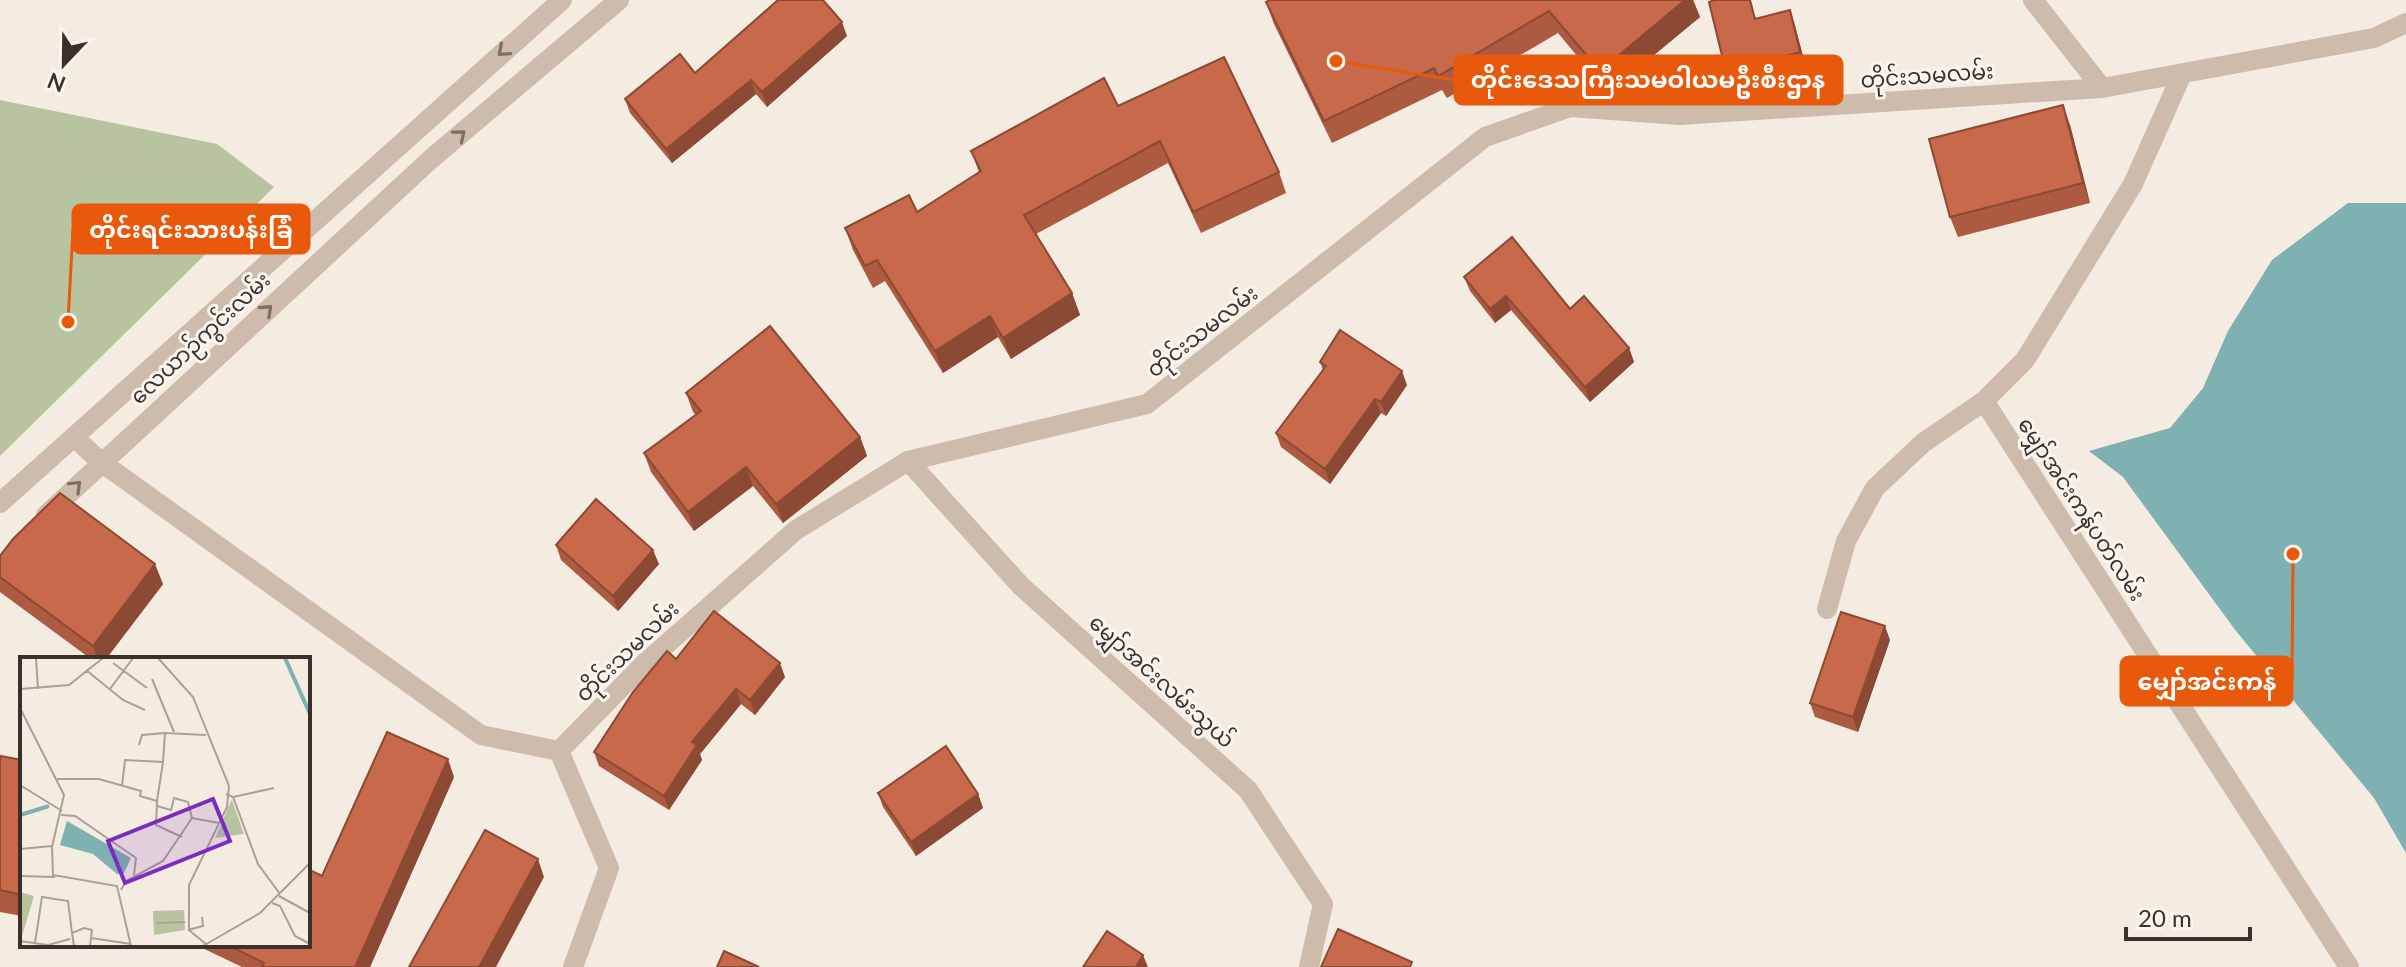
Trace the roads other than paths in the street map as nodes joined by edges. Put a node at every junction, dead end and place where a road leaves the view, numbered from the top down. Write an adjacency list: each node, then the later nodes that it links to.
1 (562, 0): 8 (street, လေယာဉ်ကွင်းလမ်း, one-way to 8)
2 (619, 0): 10 (street, လေယာဉ်ကွင်းလမ်း, one-way to 2)
3 (2033, 0): 6 (street)
4 (2406, 23): 5 (street, တိုင်းသမလမ်း)
5 (2182, 74): 6 (street, တိုင်းသမလမ်း); 7 (street)
6 (2102, 88): 9 (street, တိုင်းသမလမ်း)
7 (1984, 401): 13 (street); 17 (street, မျှော်အင်းကန်ပတ်လမ်း)
8 (75, 438): 10 (street); 11 (street, လေယာဉ်ကွင်းလမ်း)
9 (908, 461): 14 (street, တိုင်းသမလမ်း); 16 (street, မျှော်အင်းလမ်းသွယ်)
10 (101, 462): 12 (street, လေယာဉ်ကွင်းလမ်း, one-way to 10); 14 (street)
11 (0, 503)
12 (34, 527)
13 (1827, 609)
14 (559, 751): 15 (street)
15 (573, 967)
16 (1309, 967)
17 (2349, 967)

